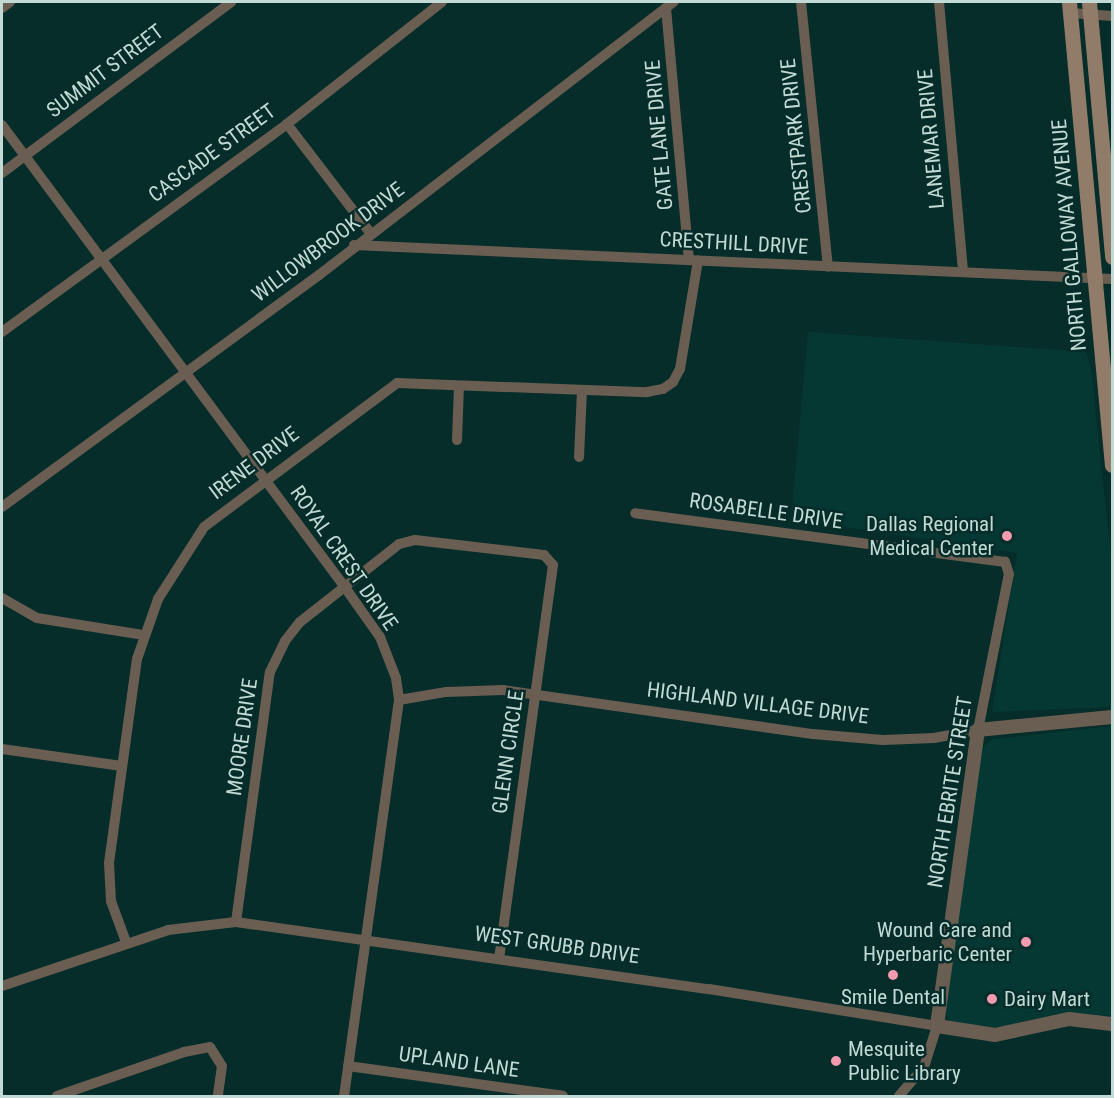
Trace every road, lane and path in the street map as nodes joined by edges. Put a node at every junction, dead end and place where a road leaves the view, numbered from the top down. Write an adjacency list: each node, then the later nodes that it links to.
1 (10, 2): 8 (street)
2 (231, 2): 13 (street, SUMMIT STREET)
3 (442, 2): 11 (street, CASCADE STREET)
4 (801, 2): 22 (street, CRESTPARK DRIVE)
5 (939, 2): 23 (street, LANEMAR DRIVE)
6 (670, 4): 17 (street, WILLOWBROOK DRIVE); 21 (street, GATE LANE DRIVE)
7 (1069, 7): 9 (street); 15 (main road, NORTH GALLOWAY AVENUE)
8 (2, 8)
9 (1090, 8): 10 (street); 16 (main road, NORTH GALLOWAY AVENUE)
10 (1113, 16)
11 (287, 124): 17 (street); 19 (street, CASCADE STREET)
12 (2, 125): 13 (street, ROYAL CREST DRIVE)
13 (24, 156): 14 (street, SUMMIT STREET); 19 (street, ROYAL CREST DRIVE)
14 (2, 173)
15 (1085, 176): 16 (street); 24 (main road, NORTH GALLOWAY AVENUE)
16 (1110, 176): 20 (main road, NORTH GALLOWAY AVENUE)
17 (371, 234): 18 (street, WILLOWBROOK DRIVE)
18 (354, 245): 21 (street, CRESTHILL DRIVE); 29 (street, WILLOWBROOK DRIVE)
19 (100, 257): 27 (street, CASCADE STREET); 29 (street, ROYAL CREST DRIVE)
20 (1113, 257)
21 (694, 260): 22 (street, CRESTHILL DRIVE); 26 (street, GATE LANE DRIVE)
22 (828, 267): 23 (street, CRESTHILL DRIVE)
23 (963, 272): 24 (street, CRESTHILL DRIVE)
24 (1094, 279): 25 (street, CRESTHILL DRIVE); 28 (main road, NORTH GALLOWAY AVENUE)
25 (1113, 279)
26 (693, 312): 31 (street, IRENE DRIVE)
27 (2, 332)
28 (1106, 345): 32 (main road, NORTH GALLOWAY AVENUE)
29 (185, 372): 36 (street, ROYAL CREST DRIVE); 37 (street, WILLOWBROOK DRIVE)
30 (459, 386): 31 (street, IRENE DRIVE); 33 (street); 36 (street, IRENE DRIVE)
31 (582, 391): 34 (street)
32 (1110, 403): 35 (main road, NORTH GALLOWAY AVENUE)
33 (457, 440)
34 (579, 457)
35 (1113, 465)
36 (264, 479): 40 (street, ROYAL CREST DRIVE); 43 (street, IRENE DRIVE)
37 (2, 507)
38 (635, 513): 41 (street, ROSABELLE DRIVE)
39 (544, 555): 40 (street, MOORE DRIVE); 44 (street, GLENN CIRCLE)
40 (344, 586): 45 (street, ROYAL CREST DRIVE); 50 (street, MOORE DRIVE)
41 (1006, 592): 47 (street, NORTH EBRITE STREET)
42 (2, 598): 43 (street)
43 (143, 635): 49 (street, IRENE DRIVE)
44 (536, 695): 45 (street, HIGHLAND VILLAGE DRIVE); 47 (street, HIGHLAND VILLAGE DRIVE); 53 (street, GLENN CIRCLE)
45 (399, 700): 51 (street, ROYAL CREST DRIVE)
46 (1113, 717): 47 (street, HIGHLAND VILLAGE DRIVE)
47 (978, 730): 56 (street, NORTH EBRITE STREET)
48 (2, 749): 49 (street)
49 (122, 766): 52 (street, IRENE DRIVE)
50 (236, 922): 51 (street, WEST GRUBB DRIVE); 52 (street, WEST GRUBB DRIVE)
51 (366, 940): 53 (street, WEST GRUBB DRIVE); 57 (street, ROYAL CREST DRIVE)
52 (126, 942): 54 (street, WEST GRUBB DRIVE)
53 (499, 958): 56 (street, WEST GRUBB DRIVE)
54 (2, 986)
55 (1113, 1024): 56 (street, WEST GRUBB DRIVE)
56 (937, 1026): 64 (street, NORTH EBRITE STREET)
57 (348, 1066): 58 (street, UPLAND LANE); 62 (street, ROYAL CREST DRIVE)
58 (494, 1092): 63 (street, UPLAND LANE)
59 (70, 1094): 60 (street); 61 (street)
60 (57, 1096)
61 (218, 1096)
62 (344, 1096)
63 (563, 1096)
64 (899, 1096)

